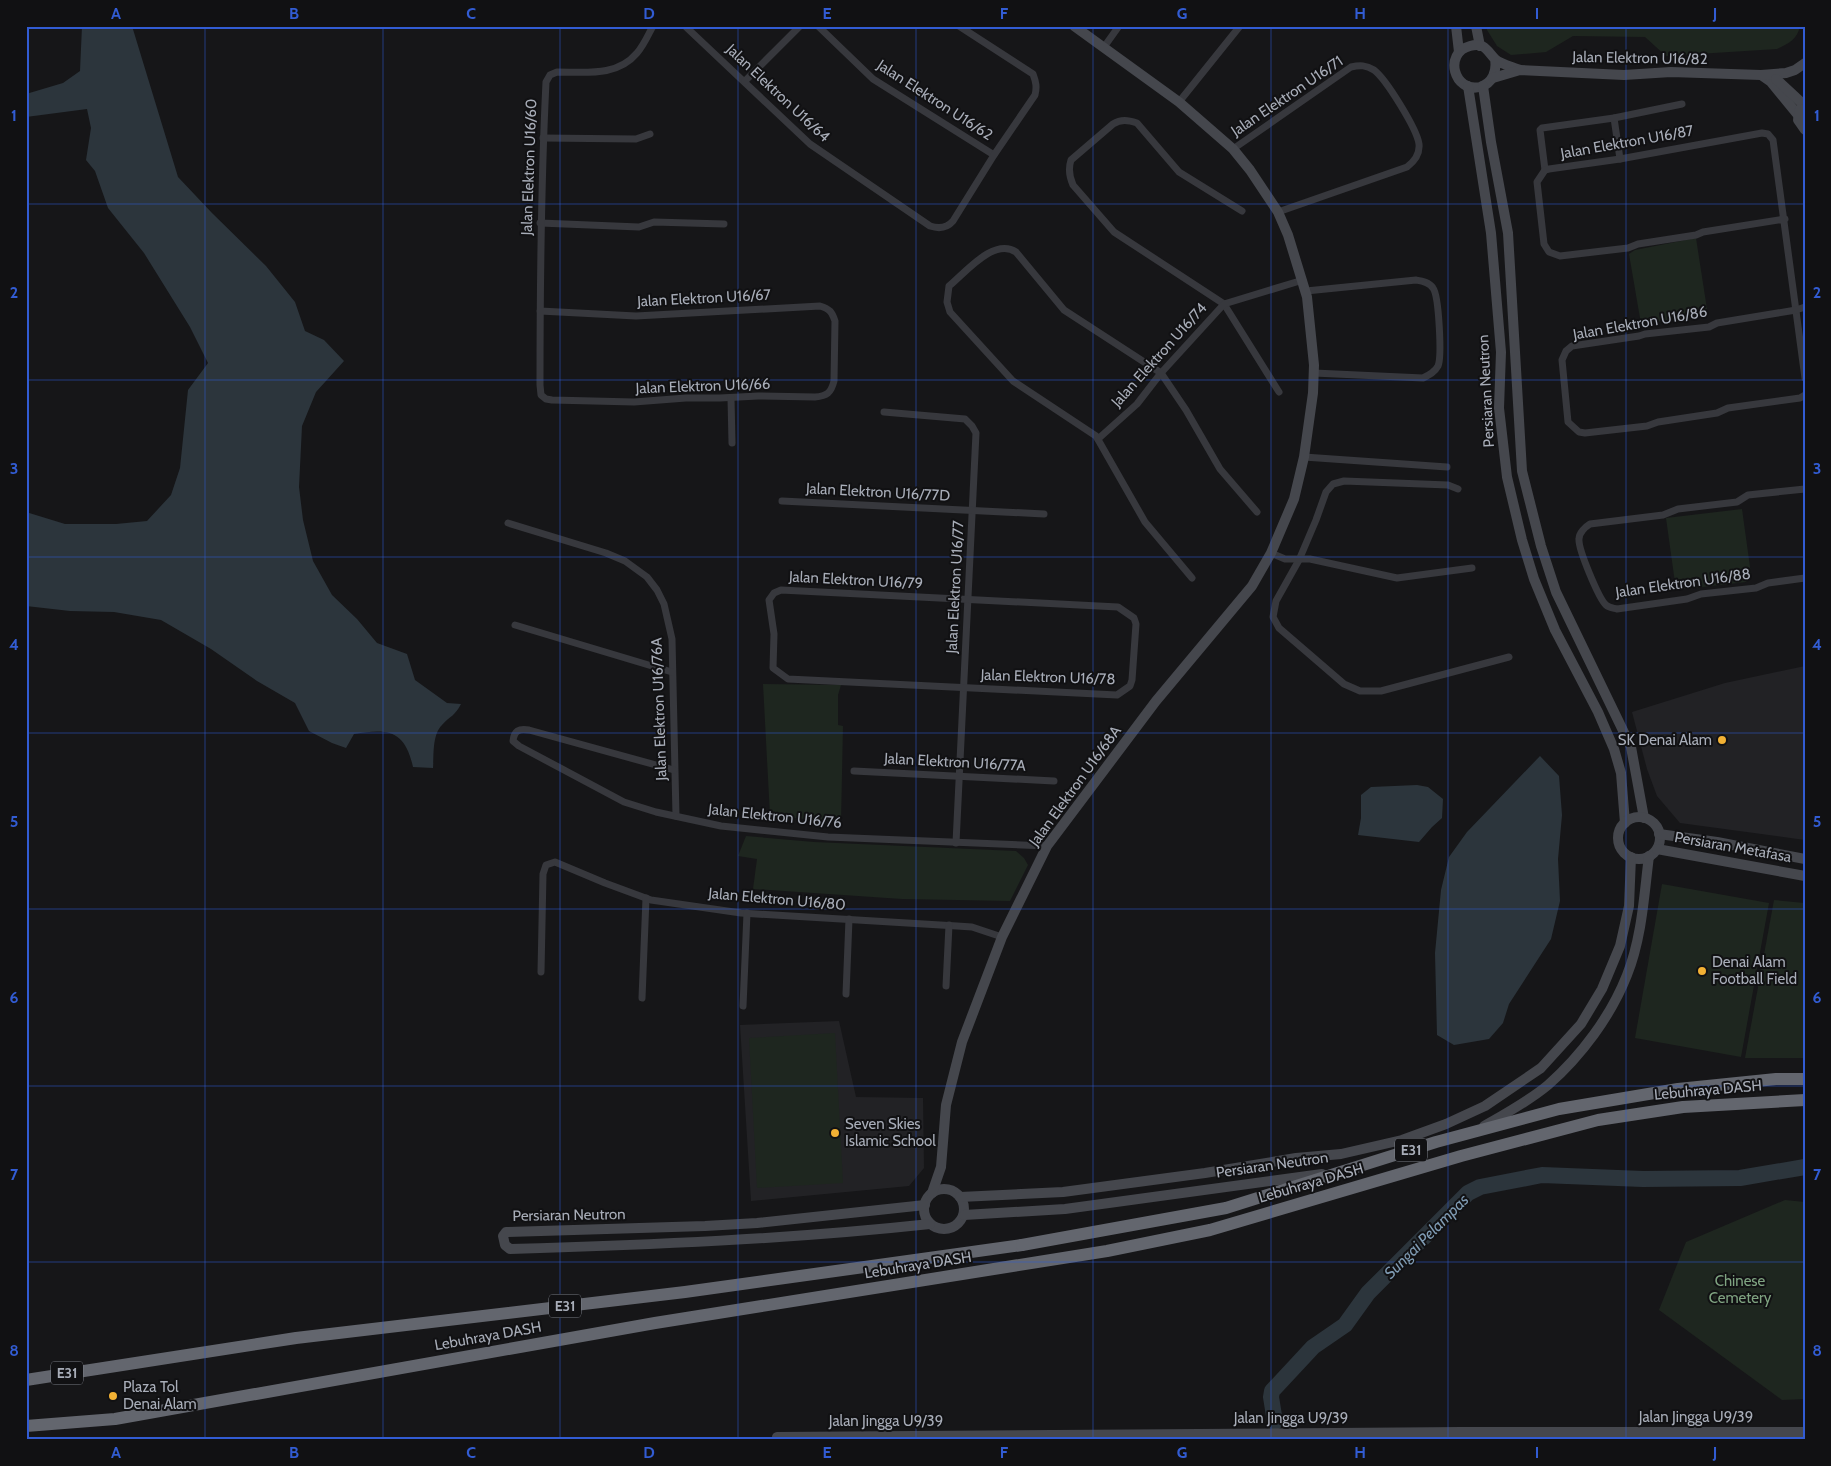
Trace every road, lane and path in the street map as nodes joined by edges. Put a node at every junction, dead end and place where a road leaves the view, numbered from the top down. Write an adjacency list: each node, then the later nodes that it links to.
1 (653, 26): 29 (street, Jalan Elektron U16/60)
2 (800, 26): 19 (street)
3 (818, 26): 31 (street, Jalan Elektron U16/62)
4 (959, 26): 31 (street)
5 (1074, 26): 12 (street, Jalan Elektron U16/68A)
6 (1119, 26): 12 (street)
7 (1240, 26): 22 (street)
8 (1456, 26): 13 (street)
9 (1476, 26): 11 (street)
10 (686, 27): 19 (street, Jalan Elektron U16/64)
11 (1480, 46): 13 (street); 14 (street)
12 (1104, 48): 22 (street, Jalan Elektron U16/68A)
13 (1459, 52): 20 (street)
14 (1495, 59): 16 (street); 18 (street)
15 (1805, 63): 17 (street, Jalan Elektron U16/82)
16 (1520, 70): 17 (street, Jalan Elektron U16/82); 18 (street)
17 (1761, 75): 24 (street); 25 (street)
18 (1493, 78): 21 (street)
19 (745, 81): 31 (street, Jalan Elektron U16/64)
20 (1468, 86): 21 (street); 81 (street, Persiaran Neutron)
21 (1483, 86): 80 (street, Persiaran Neutron)
22 (1179, 102): 30 (street, Jalan Elektron U16/68A)
23 (1682, 104): 26 (street)
24 (1804, 105): 25 (street)
25 (1798, 115): 27 (street)
26 (1614, 118): 32 (street); 33 (street)
27 (1805, 130)
28 (650, 134): 29 (street)
29 (543, 138): 37 (street, Jalan Elektron U16/60)
30 (1233, 149): 35 (street, Jalan Elektron U16/68A); 35 (street, Jalan Elektron U16/71)
31 (994, 155)
32 (1620, 159): 33 (street, Jalan Elektron U16/87); 36 (street, Jalan Elektron U16/87)
33 (1545, 170): 36 (street, Jalan Elektron U16/87)
34 (1242, 211): 41 (street)
35 (1278, 212): 39 (street, Jalan Elektron U16/68A)
36 (1785, 219): 43 (street)
37 (540, 223): 38 (street); 44 (street, Jalan Elektron U16/60)
38 (724, 224)
39 (1303, 280): 40 (street, Jalan Elektron U16/68A); 41 (street, Jalan Elektron U16/74)
40 (1306, 291): 47 (street, Jalan Elektron U16/68A); 47 (street)
41 (1224, 304): 46 (street, Jalan Elektron U16/74); 50 (street)
42 (1805, 307): 43 (street, Jalan Elektron U16/86)
43 (1796, 310): 48 (street); 51 (street, Jalan Elektron U16/86)
44 (540, 311): 45 (street, Jalan Elektron U16/67); 49 (street, Jalan Elektron U16/60)
45 (835, 347): 52 (street, Jalan Elektron U16/66)
46 (1161, 373): 54 (street, Jalan Elektron U16/74); 54 (street); 62 (street)
47 (1314, 373): 56 (street, Jalan Elektron U16/68A)
48 (1805, 378)
49 (540, 385): 52 (street, Jalan Elektron U16/66)
50 (1279, 392)
51 (1805, 395)
52 (731, 398): 55 (street)
53 (884, 412): 61 (street, Jalan Elektron U16/77)
54 (1098, 439): 68 (street)
55 (732, 443)
56 (1304, 457): 57 (street); 65 (street, Jalan Elektron U16/68A)
57 (1447, 467)
58 (1458, 489): 66 (street)
59 (1805, 489): 69 (street, Jalan Elektron U16/88)
60 (782, 501): 61 (street, Jalan Elektron U16/77D)
61 (973, 510): 63 (street, Jalan Elektron U16/77D); 70 (street, Jalan Elektron U16/77)
62 (1257, 512)
63 (1044, 514)
64 (508, 523): 73 (street, Jalan Elektron U16/76A)
65 (1271, 553): 66 (street); 84 (street, Jalan Elektron U16/68A)
66 (1299, 560): 67 (street); 72 (street)
67 (1472, 568)
68 (1192, 578)
69 (1805, 578)
70 (968, 599): 74 (street, Jalan Elektron U16/77); 74 (street, Jalan Elektron U16/78); 74 (street, Jalan Elektron U16/79)
71 (515, 625): 73 (street)
72 (1509, 657)
73 (672, 672): 75 (street, Jalan Elektron U16/76A)
74 (964, 688): 77 (street, Jalan Elektron U16/77)
75 (674, 770): 79 (street, Jalan Elektron U16/76A); 79 (street, Jalan Elektron U16/76)
76 (854, 771): 77 (street, Jalan Elektron U16/77A)
77 (959, 776): 78 (street, Jalan Elektron U16/77A); 83 (street, Jalan Elektron U16/77)
78 (1054, 781)
79 (676, 816): 83 (street, Jalan Elektron U16/76)
80 (1644, 818): 81 (street); 82 (street)
81 (1625, 823): 86 (street)
82 (1659, 834): 85 (street); 87 (street, Persiaran Metafasa)
83 (956, 843): 84 (street, Jalan Elektron U16/76)
84 (1046, 846): 93 (street, Jalan Elektron U16/68A)
85 (1653, 852): 86 (street); 88 (street, Persiaran Metafasa); 105 (street, Persiaran Neutron)
86 (1631, 857): 103 (street, Persiaran Neutron)
87 (1805, 859)
88 (1805, 876)
89 (646, 898): 90 (street, Jalan Elektron U16/80); 94 (street, Jalan Elektron U16/80); 97 (street)
90 (747, 913): 91 (street, Jalan Elektron U16/80); 98 (street)
91 (849, 919): 92 (street, Jalan Elektron U16/80); 96 (street)
92 (949, 925): 93 (street, Jalan Elektron U16/80); 95 (street)
93 (1002, 937): 101 (street, Jalan Elektron U16/68A)
94 (541, 972)
95 (946, 986)
96 (846, 994)
97 (642, 998)
98 (743, 1006)
99 (1805, 1079): 107 (highway, Lebuhraya DASH / E31, bridge)
100 (1805, 1100): 108 (highway, Lebuhraya DASH / E31)
101 (941, 1167): 102 (street); 103 (street)
102 (932, 1193): 103 (street); 104 (street)
103 (956, 1194): 105 (street)
104 (925, 1205): 106 (street); 106 (street, Persiaran Neutron)
105 (964, 1215): 106 (street)
106 (930, 1224)
107 (26, 1380)
108 (26, 1426)
109 (1805, 1432): 110 (street, Jalan Jingga U9/39)
110 (777, 1439)

